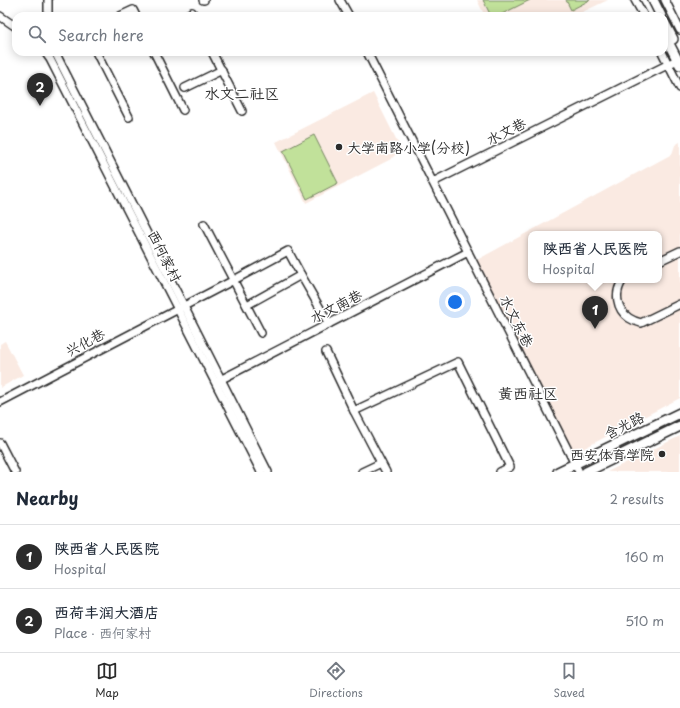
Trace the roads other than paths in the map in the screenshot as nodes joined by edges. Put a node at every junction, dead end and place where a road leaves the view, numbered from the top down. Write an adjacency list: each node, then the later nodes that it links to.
1 (48, 0): 7 (street)
2 (340, 0): 8 (street)
3 (635, 0): 9 (street)
4 (647, 0): 10 (main road)
5 (653, 0): 11 (main road)
6 (665, 0): 14 (street)
7 (48, 12)
8 (346, 12)
9 (642, 12)
10 (653, 12)
11 (659, 12)
12 (0, 16): 13 (street)
13 (12, 24)
14 (680, 30)
15 (668, 32): 24 (main road)
16 (668, 41): 24 (main road)
17 (48, 56): 42 (street, 西何家村)
18 (56, 56): 42 (street, 西何家村)
19 (98, 56): 31 (street)
20 (156, 56): 29 (street)
21 (214, 56): 26 (street)
22 (369, 56): 32 (street)
23 (664, 56): 25 (street)
24 (679, 59): 25 (street, 水文巷)
25 (668, 64): 28 (street); 32 (street, 水文巷)
26 (222, 70): 27 (street); 30 (street)
27 (185, 88)
28 (680, 88)
29 (183, 110)
30 (242, 111)
31 (129, 117)
32 (433, 182): 35 (street, 水文东巷)
33 (204, 224): 38 (street)
34 (680, 251): 36 (street)
35 (468, 252): 43 (street, 水文南巷); 53 (street, 水文东巷)
36 (662, 260)
37 (301, 275): 38 (street, 兴化巷); 41 (street); 43 (street)
38 (234, 280): 41 (street); 42 (street, 兴化巷)
39 (621, 283): 40 (street)
40 (680, 304)
41 (247, 305): 44 (street)
42 (180, 308): 46 (street, 西何家村); 47 (street, 兴化巷)
43 (329, 324): 46 (street, 水文南巷)
44 (261, 333)
45 (326, 352): 48 (street)
46 (218, 381): 55 (street, 西何家村); 56 (street, 西何家村)
47 (0, 402)
48 (354, 410): 52 (street); 59 (street)
49 (680, 413): 53 (main road, 含光路)
50 (680, 426): 61 (main road, 含光路)
51 (0, 443): 54 (street)
52 (381, 463): 57 (street); 58 (street)
53 (576, 468): 60 (main road, 含光路)
54 (15, 472)
55 (260, 472)
56 (268, 472)
57 (362, 472)
58 (386, 472)
59 (500, 472)
60 (558, 472)
61 (586, 472)

